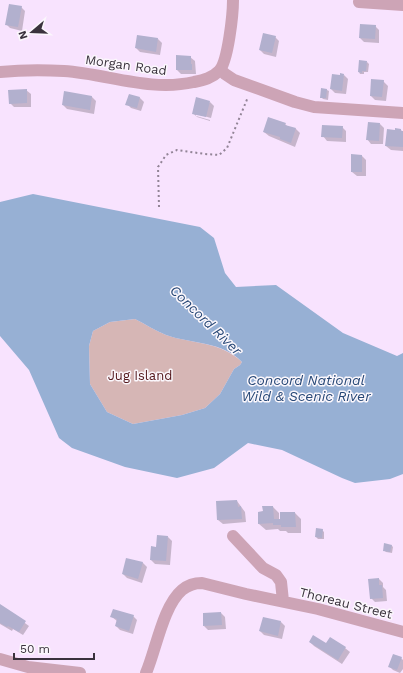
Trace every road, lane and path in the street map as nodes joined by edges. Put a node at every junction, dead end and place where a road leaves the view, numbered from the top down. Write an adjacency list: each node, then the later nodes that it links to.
1 (233, 0): 4 (street)
2 (359, 2): 3 (street)
3 (403, 5)
4 (221, 70): 5 (street, Morgan Road); 6 (street)
5 (0, 72)
6 (252, 86): 7 (street); 8 (path)
7 (403, 113)
8 (159, 208)
9 (233, 536): 10 (street)
10 (282, 601): 11 (street, Thoreau Street); 14 (street, Thoreau Street)
11 (403, 632)
12 (0, 659): 13 (street)
13 (80, 673)
14 (146, 673)

